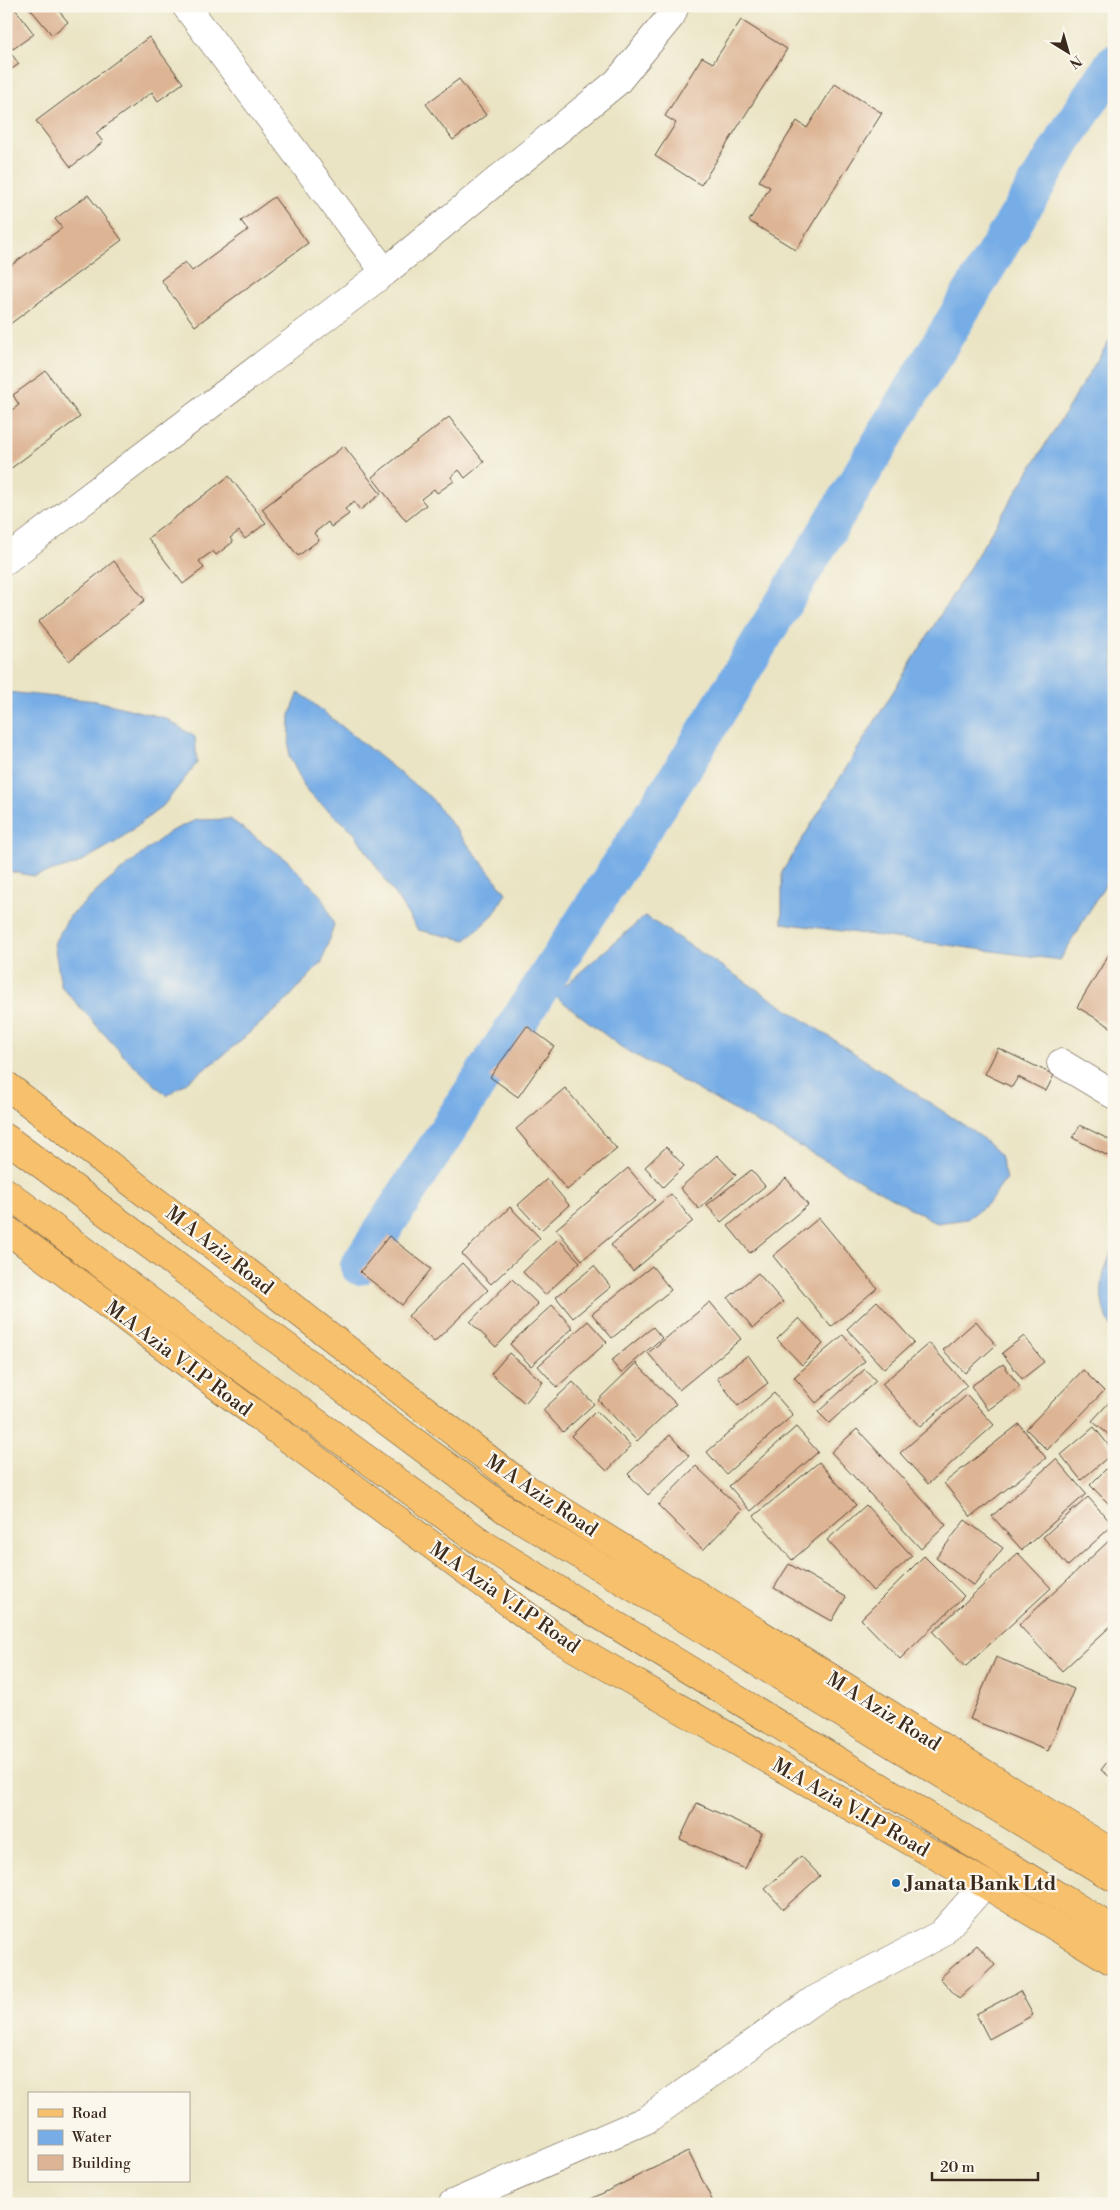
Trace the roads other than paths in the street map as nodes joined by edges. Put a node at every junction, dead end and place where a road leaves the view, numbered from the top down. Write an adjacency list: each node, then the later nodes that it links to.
1 (186, 6): 3 (street)
2 (676, 6): 3 (street)
3 (385, 272): 4 (street)
4 (6, 560)
5 (1061, 1063): 7 (street)
6 (6, 1085): 11 (main road, M A Aziz Road)
7 (1114, 1095)
8 (6, 1138): 12 (main road)
9 (6, 1192): 14 (main road)
10 (6, 1230): 13 (main road, M.A Azia V.I.P Road)
11 (1114, 1854)
12 (1114, 1878)
13 (985, 1884): 15 (main road, M.A Azia V.I.P Road); 16 (street)
14 (1114, 1930)
15 (1114, 1962)
16 (452, 2204)

